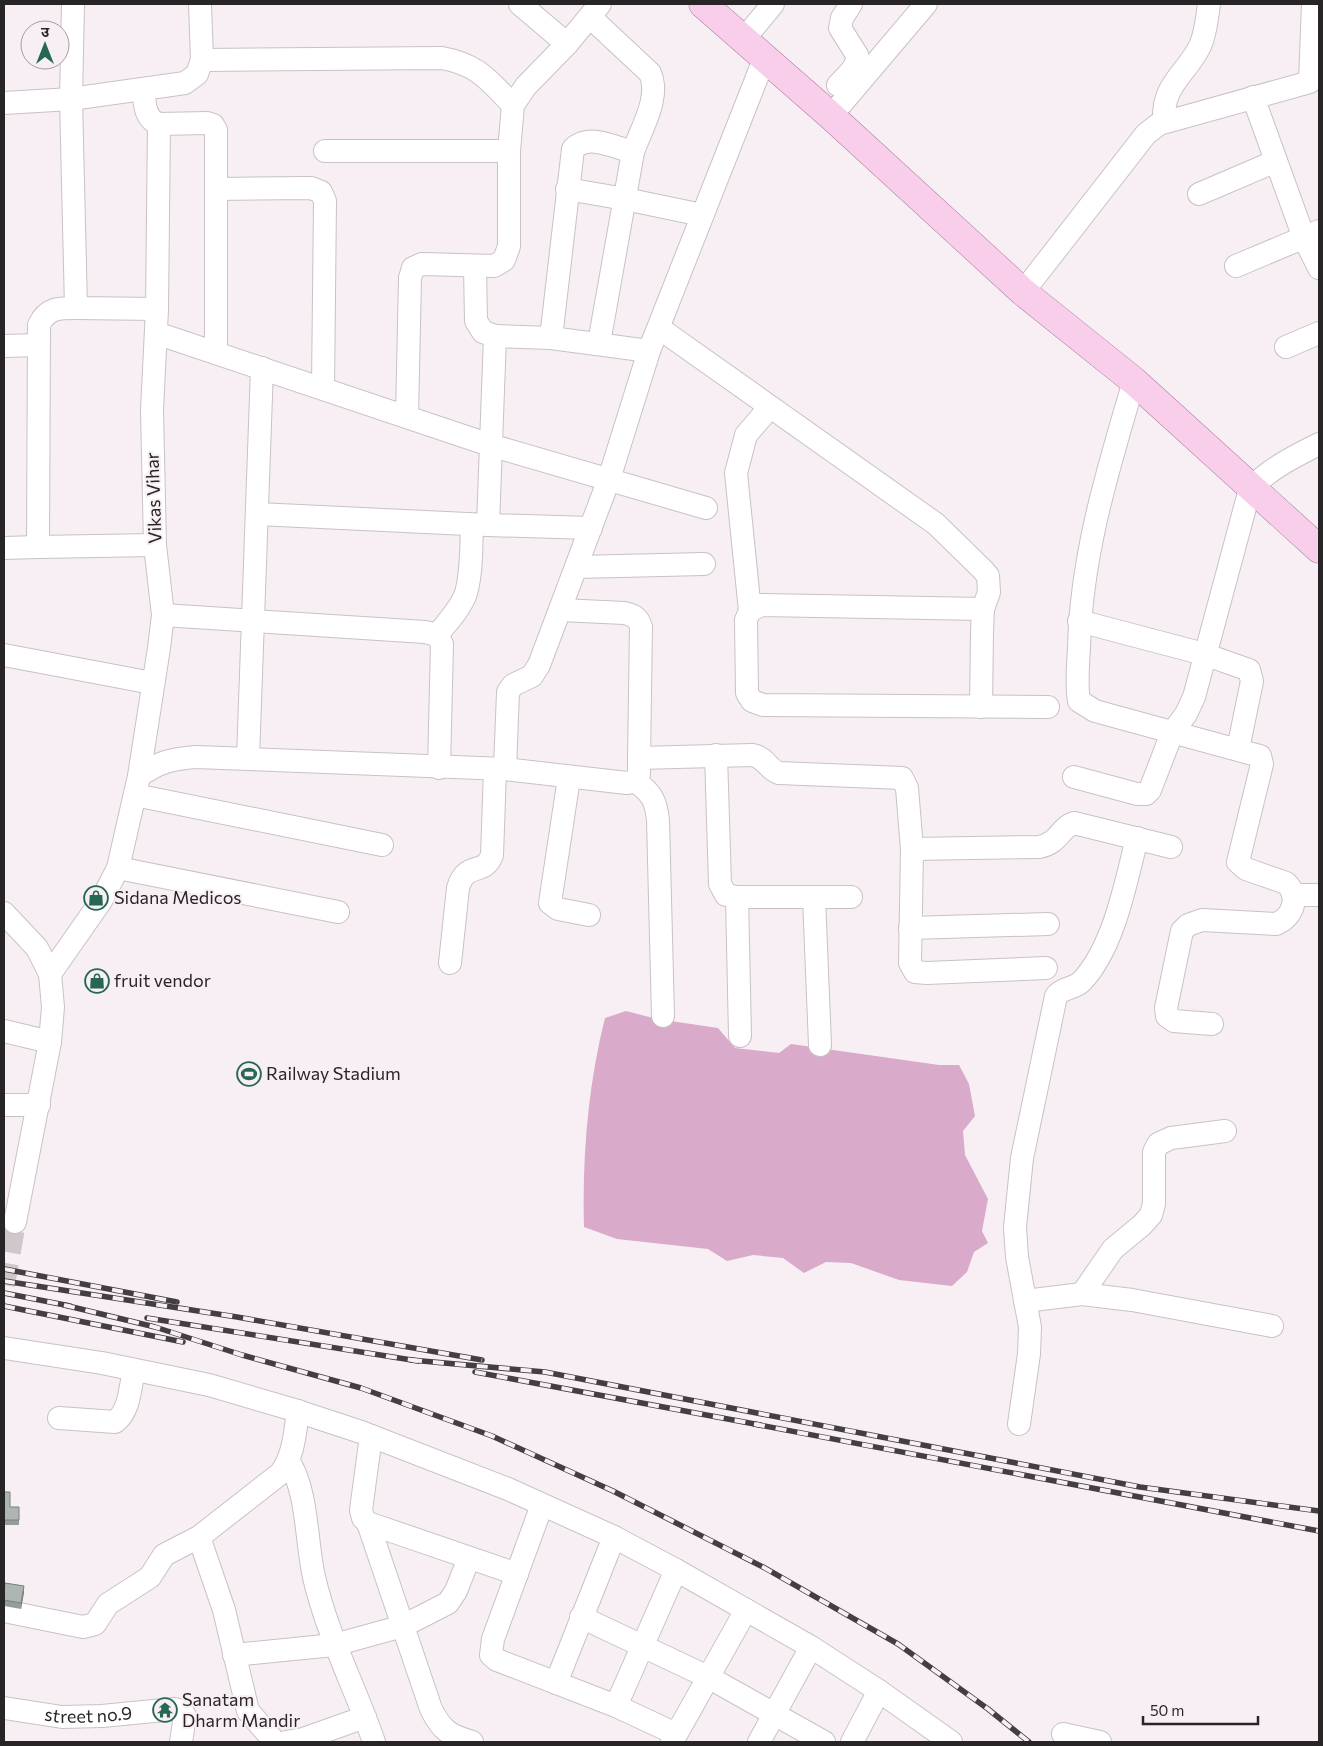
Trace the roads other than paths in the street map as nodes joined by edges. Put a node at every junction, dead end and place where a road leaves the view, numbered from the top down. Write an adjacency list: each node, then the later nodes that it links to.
1 (73, 4): 18 (street)
2 (200, 4): 14 (street)
3 (520, 4): 12 (street)
4 (703, 4): 11 (main road)
5 (773, 4): 11 (street)
6 (851, 4): 21 (street)
7 (926, 4): 21 (street)
8 (1209, 4): 22 (street)
9 (1312, 4): 15 (street)
10 (595, 10): 12 (street); 26 (street)
11 (744, 39): 13 (main road)
12 (567, 44): 20 (street)
13 (765, 57): 21 (main road); 32 (street)
14 (202, 60): 16 (street); 20 (street)
15 (1315, 82): 17 (street)
16 (143, 89): 18 (street); 23 (street)
17 (1253, 97): 22 (street); 27 (street)
18 (71, 99): 19 (street); 38 (street)
19 (4, 104)
20 (513, 105): 25 (street)
21 (825, 111): 37 (main road)
22 (1164, 122): 37 (street)
23 (159, 124): 28 (street); 39 (street, Vikas Vihar)
24 (325, 151): 25 (street)
25 (508, 151): 35 (street)
26 (633, 152): 29 (street); 31 (street)
27 (1276, 161): 30 (street); 33 (street)
28 (216, 189): 50 (street); 53 (street)
29 (567, 189): 31 (street); 44 (street)
30 (1199, 194)
31 (625, 199): 32 (street); 45 (street)
32 (702, 215): 40 (street)
33 (1312, 234): 34 (street); 36 (street)
34 (1236, 266)
35 (474, 267): 43 (street); 55 (street)
36 (1319, 268)
37 (1023, 292): 52 (main road)
38 (76, 308): 39 (street); 46 (street)
39 (157, 309): 41 (street, Vikas Vihar)
40 (659, 328): 49 (street); 54 (street)
41 (156, 333): 50 (street); 64 (street, Vikas Vihar)
42 (1319, 333): 48 (street)
43 (495, 336): 44 (street); 57 (street)
44 (551, 338): 45 (street)
45 (599, 343): 49 (street)
46 (38, 345): 47 (street); 66 (street)
47 (4, 346)
48 (1286, 347)
49 (649, 351): 58 (street)
50 (216, 353): 51 (street)
51 (262, 368): 53 (street); 61 (street)
52 (1134, 381): 59 (main road); 75 (street)
53 (323, 388): 55 (street)
54 (770, 407): 70 (street); 72 (street)
55 (407, 416): 57 (street)
56 (1319, 444): 59 (street)
57 (490, 445): 58 (street); 62 (street)
58 (609, 479): 60 (street); 63 (street)
59 (1250, 489): 67 (main road); 77 (street)
60 (706, 508)
61 (258, 514): 62 (street); 74 (street)
62 (480, 526): 63 (street); 76 (street)
63 (591, 528): 69 (street)
64 (155, 545): 66 (street); 73 (street, Vikas Vihar)
65 (4, 548): 66 (street)
66 (38, 548)
67 (1319, 549)
68 (704, 564): 69 (street)
69 (577, 568): 71 (street)
70 (983, 609): 72 (street); 80 (street)
71 (561, 610): 86 (street); 88 (street)
72 (750, 611): 80 (street)
73 (163, 615): 74 (street); 79 (street, Vikas Vihar)
74 (252, 620): 76 (street); 85 (street)
75 (1079, 621): 77 (street); 82 (street)
76 (437, 635): 87 (street)
77 (1204, 654): 82 (street); 83 (street)
78 (4, 655): 79 (street)
79 (152, 683): 92 (street, Vikas Vihar)
80 (981, 707): 81 (street)
81 (1048, 707)
82 (1172, 732): 83 (street); 89 (street)
83 (1238, 749): 98 (street)
84 (716, 755): 86 (street); 96 (street); 100 (street)
85 (248, 758): 87 (street); 92 (street)
86 (639, 758): 91 (street)
87 (439, 768): 88 (street)
88 (500, 770): 90 (street); 108 (street)
89 (1074, 777)
90 (569, 778): 91 (street); 105 (street)
91 (635, 782): 111 (street)
92 (137, 785): 94 (street); 97 (street, Vikas Vihar)
93 (1137, 838): 95 (street); 96 (street); 122 (street)
94 (382, 845)
95 (1171, 846)
96 (912, 849): 107 (street)
97 (118, 868): 103 (street); 110 (street, Vikas Vihar)
98 (1293, 895): 99 (street); 112 (street)
99 (1319, 895)
100 (737, 897): 101 (street); 114 (street)
101 (814, 897): 102 (street); 116 (street)
102 (851, 897)
103 (338, 912)
104 (5, 914): 110 (street)
105 (589, 915)
106 (1048, 924): 107 (street)
107 (910, 928): 109 (street)
108 (450, 964)
109 (1046, 968)
110 (50, 974): 115 (street)
111 (663, 1016)
112 (1212, 1024)
113 (4, 1031): 115 (street)
114 (740, 1036)
115 (50, 1042): 118 (street)
116 (820, 1045)
117 (4, 1104): 118 (street)
118 (39, 1105): 120 (street)
119 (1226, 1131): 121 (street)
120 (16, 1222)
121 (1082, 1294): 122 (street); 123 (street)
122 (1025, 1301): 128 (street)
123 (1272, 1326)
124 (4, 1348): 125 (street)
125 (134, 1370): 126 (street); 127 (street)
126 (298, 1411): 129 (street); 130 (street)
127 (58, 1418)
128 (1019, 1424)
129 (371, 1436): 131 (street); 132 (street)
130 (288, 1462): 133 (street); 142 (street)
131 (542, 1505): 134 (street); 137 (street)
132 (368, 1523): 135 (street); 141 (street)
133 (199, 1536): 139 (street); 145 (street)
134 (614, 1537): 136 (street); 140 (street)
135 (469, 1558): 137 (street); 141 (street)
136 (676, 1570): 138 (street); 143 (street)
137 (517, 1574): 147 (street)
138 (746, 1610): 144 (street); 146 (street)
139 (4, 1611)
140 (581, 1616): 143 (street); 147 (street)
141 (403, 1626): 142 (street); 160 (street)
142 (334, 1645): 145 (street); 152 (street)
143 (642, 1646): 146 (street); 149 (street)
144 (811, 1647): 148 (street); 151 (street)
145 (234, 1655): 157 (street)
146 (708, 1677): 151 (street); 154 (street)
147 (556, 1683): 149 (street)
148 (879, 1691): 155 (street); 163 (street)
149 (616, 1706): 154 (street)
150 (4, 1708): 156 (street, street no.9)
151 (773, 1715): 161 (street); 162 (street)
152 (365, 1717): 158 (street); 159 (street)
153 (1063, 1734): 164 (street)
154 (674, 1738)
155 (943, 1740)
156 (181, 1742)
157 (275, 1742)
158 (286, 1742)
159 (374, 1742)
160 (472, 1742)
161 (759, 1742)
162 (824, 1742)
163 (852, 1742)
164 (1100, 1742)

